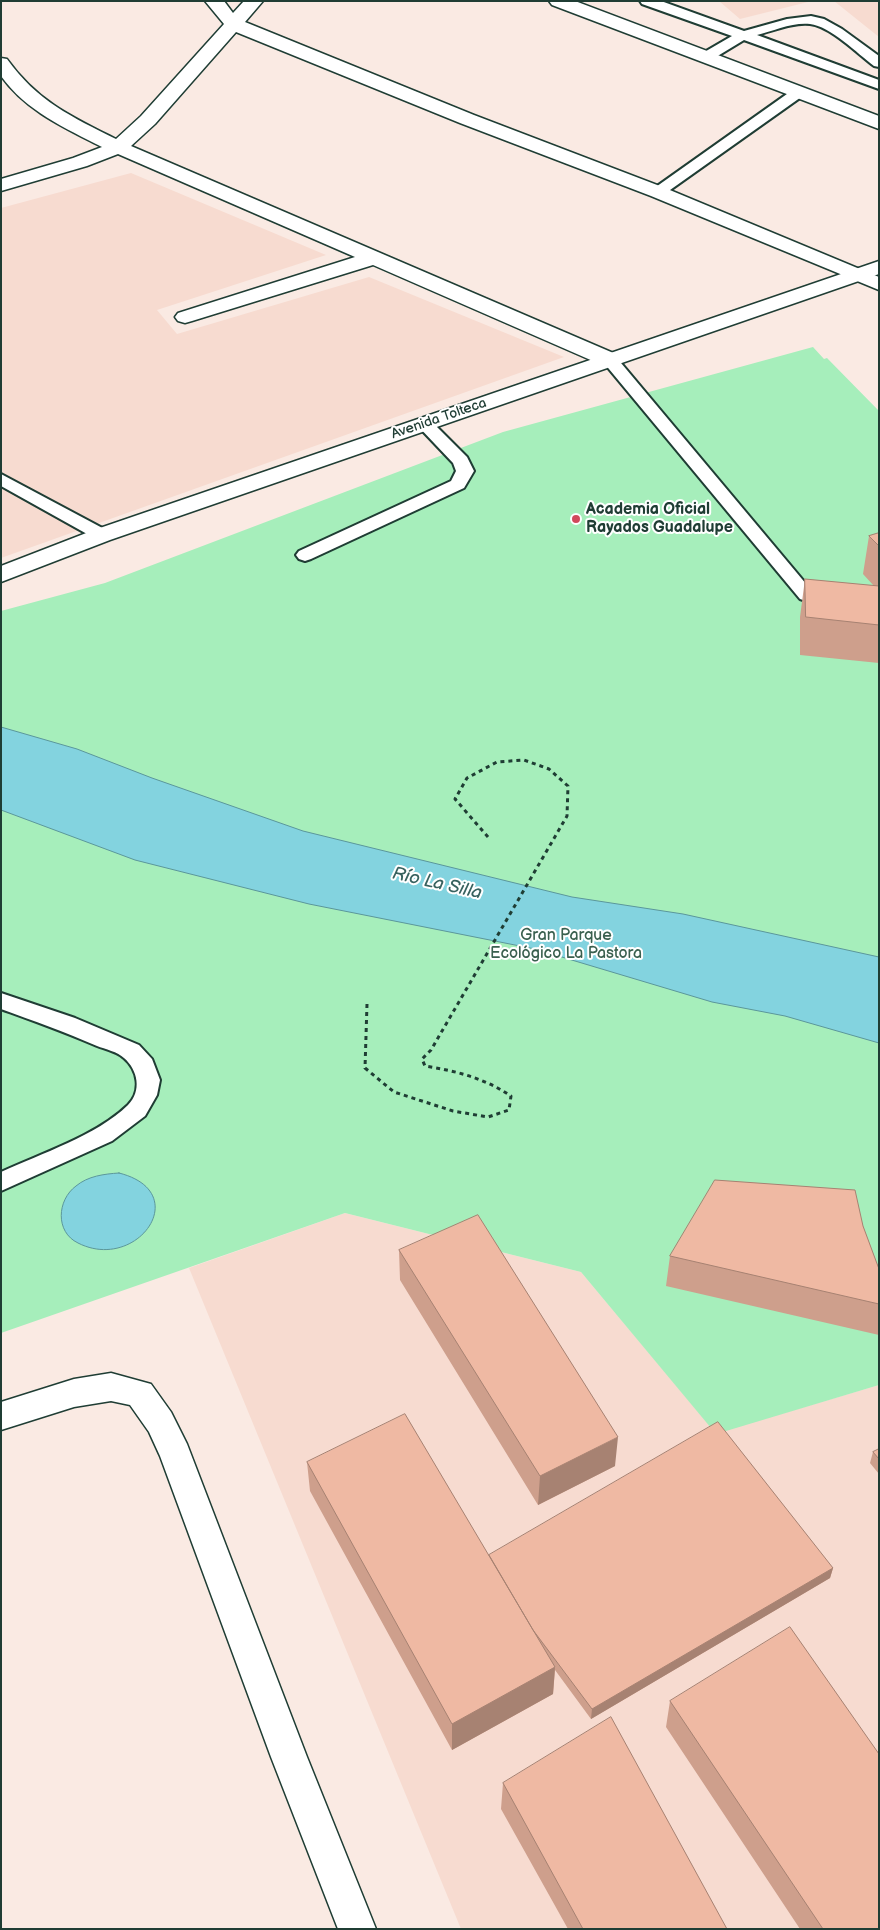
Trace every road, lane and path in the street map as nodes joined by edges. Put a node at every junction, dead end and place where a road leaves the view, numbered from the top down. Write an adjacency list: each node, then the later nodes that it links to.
1 (214, 1): 5 (street)
2 (254, 1): 5 (street)
3 (558, 1): 7 (street)
4 (647, 1): 6 (lane)
5 (233, 24): 13 (street); 15 (street)
6 (743, 35): 7 (lane); 9 (lane); 10 (lane)
7 (706, 57): 11 (street)
8 (1, 63): 13 (street)
9 (879, 63)
10 (879, 85)
11 (799, 92): 12 (street); 15 (lane)
12 (879, 123)
13 (118, 147): 14 (street); 16 (street)
14 (1, 186)
15 (658, 192): 18 (street)
16 (373, 258): 20 (street); 21 (street)
17 (879, 267): 18 (street, Avenida Tolteca)
18 (856, 274): 19 (street); 21 (street, Avenida Tolteca)
19 (879, 284)
20 (185, 317)
21 (610, 360): 22 (street, Avenida Tolteca); 27 (lane)
22 (424, 424): 24 (street, Avenida Tolteca); 25 (lane)
23 (1, 479): 24 (lane)
24 (102, 536): 26 (street, Avenida Tolteca)
25 (305, 555)
26 (1, 575)
27 (806, 595)
28 (488, 837): 30 (path)
29 (1, 1001): 31 (lane)
30 (367, 1004)
31 (1, 1182)
32 (1, 1416): 33 (street)
33 (357, 1929)

